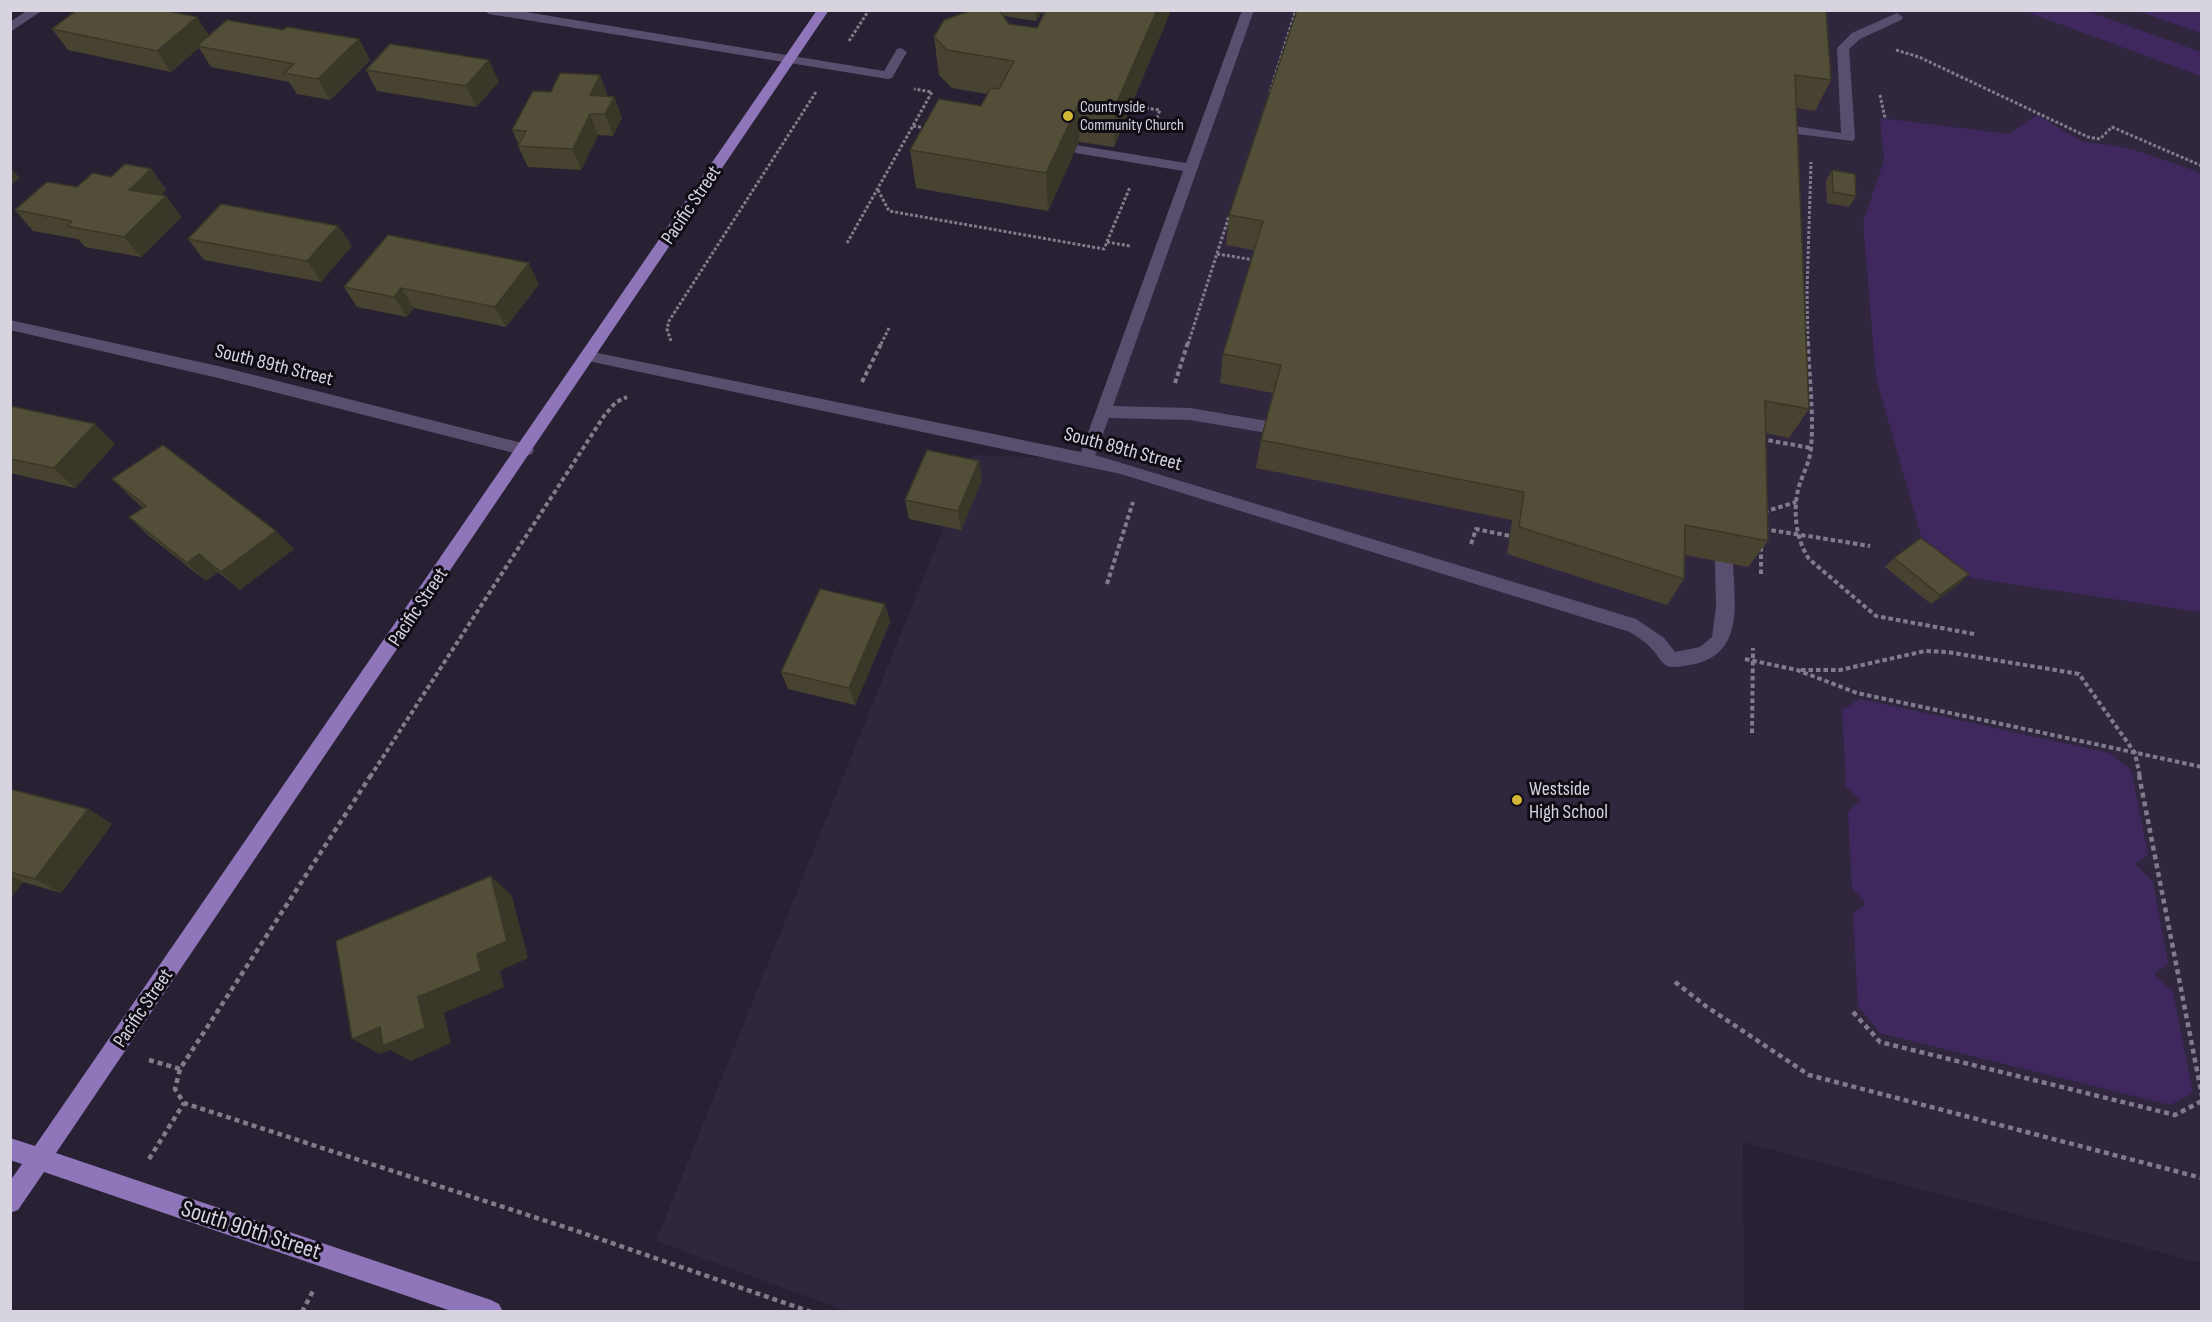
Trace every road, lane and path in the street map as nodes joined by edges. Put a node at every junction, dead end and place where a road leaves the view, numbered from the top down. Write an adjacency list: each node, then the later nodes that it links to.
1 (37, 10): 8 (street)
2 (489, 10): 11 (street)
3 (824, 10): 11 (main road, Pacific Street)
4 (868, 10): 12 (path)
5 (1248, 10): 23 (street)
6 (1295, 11): 14 (path)
7 (1898, 17): 19 (street)
8 (10, 28)
9 (1895, 50): 22 (path)
10 (901, 52): 12 (street)
11 (789, 60): 12 (street); 31 (main road, Pacific Street)
12 (832, 67): 32 (path)
13 (908, 88): 16 (path)
14 (1267, 101)
15 (1131, 106): 21 (path)
16 (913, 126): 18 (path); 24 (path)
17 (1780, 128): 19 (street)
18 (935, 129)
19 (1811, 132): 37 (path)
20 (1076, 149): 21 (street)
21 (1141, 160): 23 (street); 24 (path)
22 (2202, 166)
23 (1190, 168): 34 (street)
24 (878, 190): 26 (path)
25 (1231, 210): 27 (path)
26 (847, 243)
27 (1217, 254): 28 (path); 35 (path)
28 (1257, 260)
29 (10, 326): 39 (street, South 89th Street)
30 (890, 328): 33 (path)
31 (588, 356): 32 (street, South 89th Street); 39 (main road, Pacific Street)
32 (651, 369): 40 (street, South 89th Street); 61 (path)
33 (868, 371)
34 (1103, 412): 35 (street); 40 (street)
35 (1132, 412): 36 (street)
36 (1267, 427)
37 (1811, 447): 38 (path); 43 (path)
38 (1758, 449)
39 (526, 450): 63 (main road, Pacific Street)
40 (1086, 459): 41 (street, South 89th Street)
41 (1142, 474): 49 (street, South 89th Street); 50 (path)
42 (1760, 502): 43 (path)
43 (1796, 502): 45 (path)
44 (1760, 521): 45 (path)
45 (1799, 535): 47 (path); 51 (path)
46 (1510, 536): 48 (path)
47 (1870, 546)
48 (1470, 547)
49 (1724, 562)
50 (1107, 584)
51 (1974, 634)
52 (1797, 670): 53 (path); 54 (path); 54 (path)
53 (1752, 733)
54 (2135, 753): 55 (path); 58 (path)
55 (2202, 767)
56 (1675, 981): 64 (path)
57 (1853, 1012): 60 (path)
58 (2200, 1079): 59 (path)
59 (2202, 1096)
60 (2202, 1101)
61 (184, 1103): 65 (path); 68 (path)
62 (10, 1149): 63 (main road, South 90th Street)
63 (40, 1159): 65 (main road, South 90th Street); 66 (main road, Pacific Street)
64 (2202, 1178)
65 (129, 1190): 67 (main road, South 90th Street)
66 (10, 1202)
67 (491, 1311)
68 (811, 1311)

